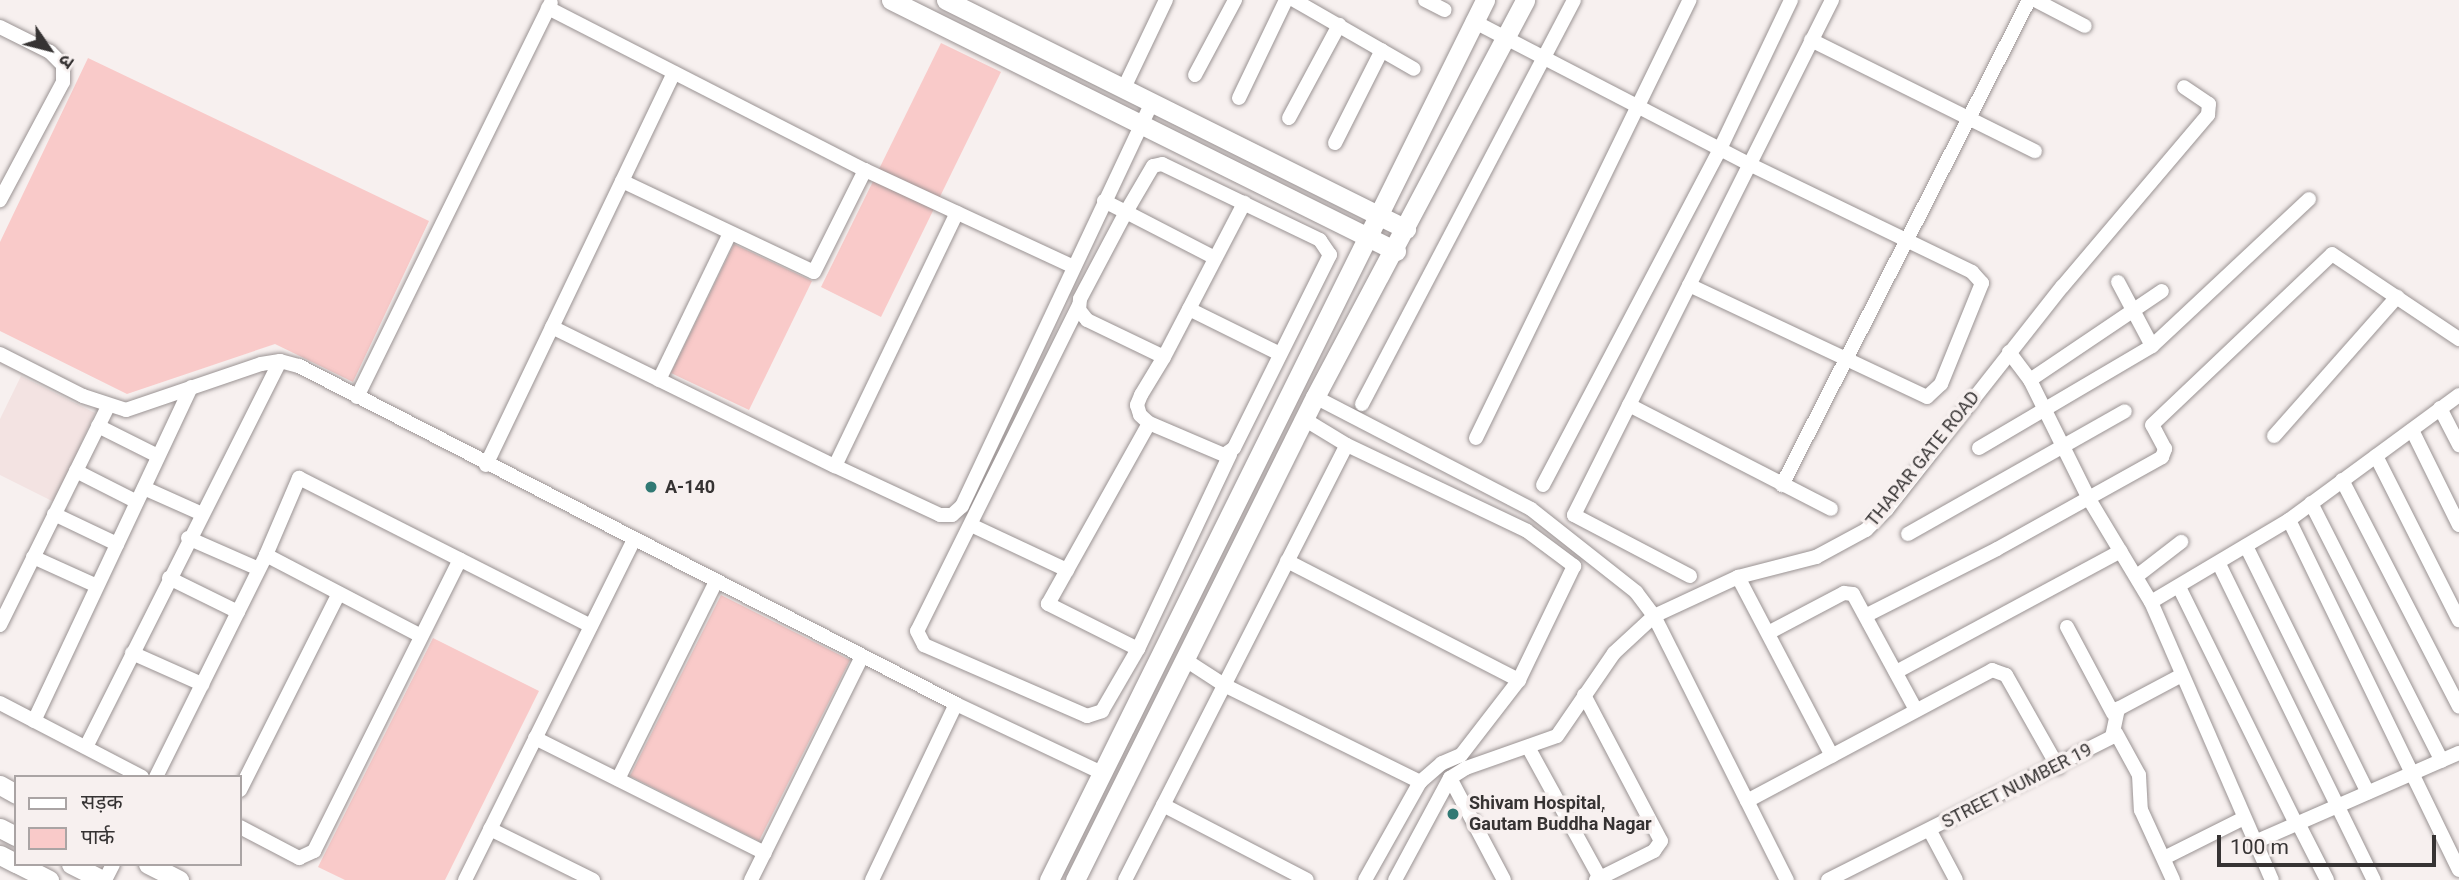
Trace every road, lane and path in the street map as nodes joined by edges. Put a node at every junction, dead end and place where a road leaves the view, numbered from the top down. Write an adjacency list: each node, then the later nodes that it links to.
1 (891, 0): 38 (street)
2 (946, 0): 18 (street)
3 (1166, 0): 32 (street)
4 (1235, 0): 30 (street)
5 (1286, 0): 33 (street)
6 (1294, 0): 17 (street)
7 (1425, 0): 19 (street)
8 (1485, 0): 20 (street)
9 (1525, 0): 24 (street)
10 (1574, 0): 27 (street)
11 (1690, 0): 35 (street)
12 (1791, 0): 40 (street)
13 (1832, 0): 25 (street)
14 (2029, 0): 37 (street)
15 (2035, 0): 22 (street)
16 (550, 4): 29 (street); 80 (street)
17 (1317, 5): 21 (street)
18 (976, 7): 32 (street)
19 (1445, 10)
20 (1474, 21): 24 (street); 52 (street)
21 (1339, 25): 26 (street); 36 (street)
22 (2085, 26)
23 (0, 27): 44 (street)
24 (1506, 37): 27 (street); 53 (street)
25 (1811, 40): 37 (street); 42 (street)
26 (1382, 50): 28 (street); 39 (street)
27 (1544, 59): 35 (street); 82 (street)
28 (1414, 69)
29 (674, 73): 43 (street); 45 (street)
30 (1195, 75)
31 (2184, 87): 70 (street, THAPAR GATE ROAD)
32 (1123, 90): 34 (street)
33 (1239, 98)
34 (1151, 104): 38 (street); 52 (street)
35 (1638, 108): 40 (street); 93 (street)
36 (1289, 118)
37 (1968, 120): 41 (street); 56 (street)
38 (1141, 127): 48 (street); 55 (street)
39 (1335, 143)
40 (1720, 149): 42 (street); 105 (street)
41 (2035, 151)
42 (1749, 164): 56 (street); 61 (street)
43 (865, 170): 51 (street); 54 (street)
44 (5, 176): 47 (street)
45 (622, 181): 54 (street); 67 (street)
46 (2309, 199): 69 (street)
47 (0, 200)
48 (1104, 201): 50 (street); 59 (street)
49 (1244, 203): 50 (street); 58 (street); 71 (street)
50 (1126, 212): 58 (street); 64 (street)
51 (957, 213): 59 (street); 102 (street)
52 (1378, 214): 53 (street); 55 (street)
53 (1406, 229): 57 (street)
54 (730, 233): 76 (street)
55 (1367, 235): 57 (street); 167 (street)
56 (1906, 242): 75 (street); 75 (street)
57 (1396, 251): 81 (street)
58 (1216, 258): 65 (street)
59 (1072, 266): 102 (street)
60 (2118, 282): 66 (street)
61 (1689, 285): 75 (street); 83 (street)
62 (2162, 291): 66 (street)
63 (2397, 297): 68 (street); 92 (street); 108 (street)
64 (1079, 305): 73 (street); 116 (street)
65 (1189, 309): 71 (street); 73 (street)
66 (2136, 312): 69 (street); 77 (street)
67 (552, 327): 76 (street); 101 (street)
68 (2459, 339)
69 (2152, 346): 86 (street)
70 (2009, 352): 77 (street); 133 (street, THAPAR GATE ROAD)
71 (1278, 353): 98 (street)
72 (0, 354): 84 (street)
73 (1164, 357): 89 (street)
74 (280, 361): 78 (street); 80 (street); 112 (street)
75 (1847, 363): 106 (street)
76 (659, 380): 102 (street)
77 (2030, 380): 86 (street)
78 (191, 387): 84 (street); 99 (street)
79 (2459, 395): 85 (street)
80 (357, 397): 101 (street)
81 (1315, 397): 88 (street); 142 (street)
82 (1362, 404)
83 (1629, 405): 106 (street); 131 (street)
84 (108, 406): 90 (street)
85 (2440, 408): 91 (street); 95 (street)
86 (2046, 411): 96 (street); 97 (street)
87 (2125, 411): 96 (street)
88 (1304, 419): 94 (street); 152 (street)
89 (1149, 423): 98 (street); 130 (street)
90 (97, 426): 99 (street); 103 (street)
91 (2412, 430): 100 (street); 115 (street)
92 (2274, 436)
93 (1476, 439)
94 (1347, 445): 127 (street); 155 (street)
95 (2459, 445)
96 (2065, 446): 108 (street); 117 (street)
97 (1979, 448)
98 (1230, 454): 149 (street)
99 (158, 456): 107 (street)
100 (2376, 456): 104 (street); 143 (street)
101 (486, 465): 119 (street)
102 (835, 466)
103 (76, 471): 109 (street); 113 (street)
104 (2342, 480): 110 (street); 161 (street)
105 (1543, 485)
106 (1782, 485): 111 (street)
107 (144, 488): 109 (street); 112 (street)
108 (2089, 499): 123 (street); 141 (street)
109 (137, 502): 121 (street)
110 (2311, 503): 114 (street); 173 (street)
111 (1831, 509)
112 (201, 513): 118 (street)
113 (54, 514): 121 (street); 125 (street)
114 (2289, 520): 122 (street); 176 (street)
115 (2459, 525)
116 (973, 526): 130 (street); 149 (street)
117 (1908, 534)
118 (188, 538): 129 (street); 134 (street)
119 (634, 540): 135 (street); 145 (street)
120 (2180, 542): 132 (street)
121 (117, 544): 136 (street)
122 (2246, 546): 128 (street); 183 (street)
123 (2121, 551): 132 (street); 153 (street)
124 (266, 555): 126 (street); 129 (street); 138 (street)
125 (33, 556): 136 (street); 144 (street)
126 (460, 559): 145 (street); 148 (street)
127 (1287, 561): 155 (street); 157 (street)
128 (2219, 564): 137 (street); 186 (street)
129 (259, 569): 140 (street)
130 (1067, 570): 149 (street)
131 (1690, 576)
132 (2137, 576): 139 (street)
133 (1738, 577): 142 (street, THAPAR GATE ROAD); 147 (street)
134 (169, 578): 140 (street); 150 (street)
135 (716, 582): 151 (street); 180 (street)
136 (97, 586): 164 (street)
137 (2180, 589): 139 (street); 188 (street)
138 (339, 593): 148 (street); 182 (street)
139 (2151, 603): 154 (street)
140 (238, 612): 156 (street)
141 (1867, 615): 147 (street); 153 (street)
142 (1654, 616): 158 (street, THAPAR GATE ROAD); 184 (street)
143 (2459, 620)
144 (0, 625)
145 (591, 626): 166 (street)
146 (2067, 627): 163 (street)
147 (1768, 634): 172 (street)
148 (421, 636): 189 (street)
149 (1138, 649)
150 (132, 653): 156 (street); 168 (street)
151 (862, 656): 160 (street); 193 (street)
152 (1184, 659): 157 (street); 170 (street)
153 (1896, 671): 162 (street)
154 (2182, 675): 163 (street); 187 (street)
155 (1519, 680): 181 (street)
156 (202, 684): 178 (street)
157 (1224, 685): 181 (street); 185 (street)
158 (1584, 695): 169 (street, THAPAR GATE ROAD); 201 (street)
159 (0, 703): 164 (street)
160 (956, 704): 175 (street); 208 (street)
161 (2459, 707)
162 (1916, 710): 172 (street); 174 (street)
163 (2113, 713): 165 (street)
164 (34, 721): 168 (street)
165 (2116, 733): 174 (street, STREET NUMBER 19); 194 (street)
166 (535, 738): 180 (street); 190 (street)
167 (1119, 739): 170 (street); 175 (street)
168 (86, 747): 177 (street)
169 (1528, 747): 179 (street, THAPAR GATE ROAD); 201 (street)
170 (1140, 750): 210 (street)
171 (2459, 753): 173 (street)
172 (1832, 756): 184 (street)
173 (2442, 761): 176 (street)
174 (2058, 767): 191 (street, STREET NUMBER 19)
175 (1102, 773): 209 (street)
176 (2411, 773): 183 (street); 199 (street)
177 (138, 775)
178 (157, 775)
179 (1450, 778): 195 (street); 216 (street)
180 (618, 779): 193 (street)
181 (1420, 782): 213 (street)
182 (242, 786)
183 (2368, 793): 186 (street)
184 (1747, 802): 217 (street)
185 (1163, 805): 211 (street); 212 (street)
186 (2337, 808): 188 (street); 223 (street)
187 (2245, 818): 192 (street); 194 (street)
188 (2297, 824): 192 (street); 222 (street)
189 (242, 828)
190 (490, 829): 205 (street); 206 (street)
191 (1930, 831): 200 (street, STREET NUMBER 19); 219 (street)
192 (2255, 842): 221 (street)
193 (765, 853): 207 (street)
194 (2164, 858): 220 (street)
195 (1404, 863): 214 (street); 215 (street)
196 (21, 866): 202 (street)
197 (75, 866): 203 (street)
198 (152, 866): 204 (street)
199 (2459, 870)
200 (1855, 875): 218 (street, STREET NUMBER 19)
201 (1598, 879)
202 (49, 880)
203 (104, 880)
204 (179, 880)
205 (465, 880)
206 (593, 880)
207 (751, 880)
208 (873, 880)
209 (1049, 880)
210 (1075, 880)
211 (1125, 880)
212 (1307, 880)
213 (1365, 880)
214 (1395, 880)
215 (1412, 880)
216 (1504, 880)
217 (1787, 880)
218 (1828, 880)
219 (1956, 880)
220 (2174, 880)
221 (2272, 880)
222 (2327, 880)
223 (2374, 880)

